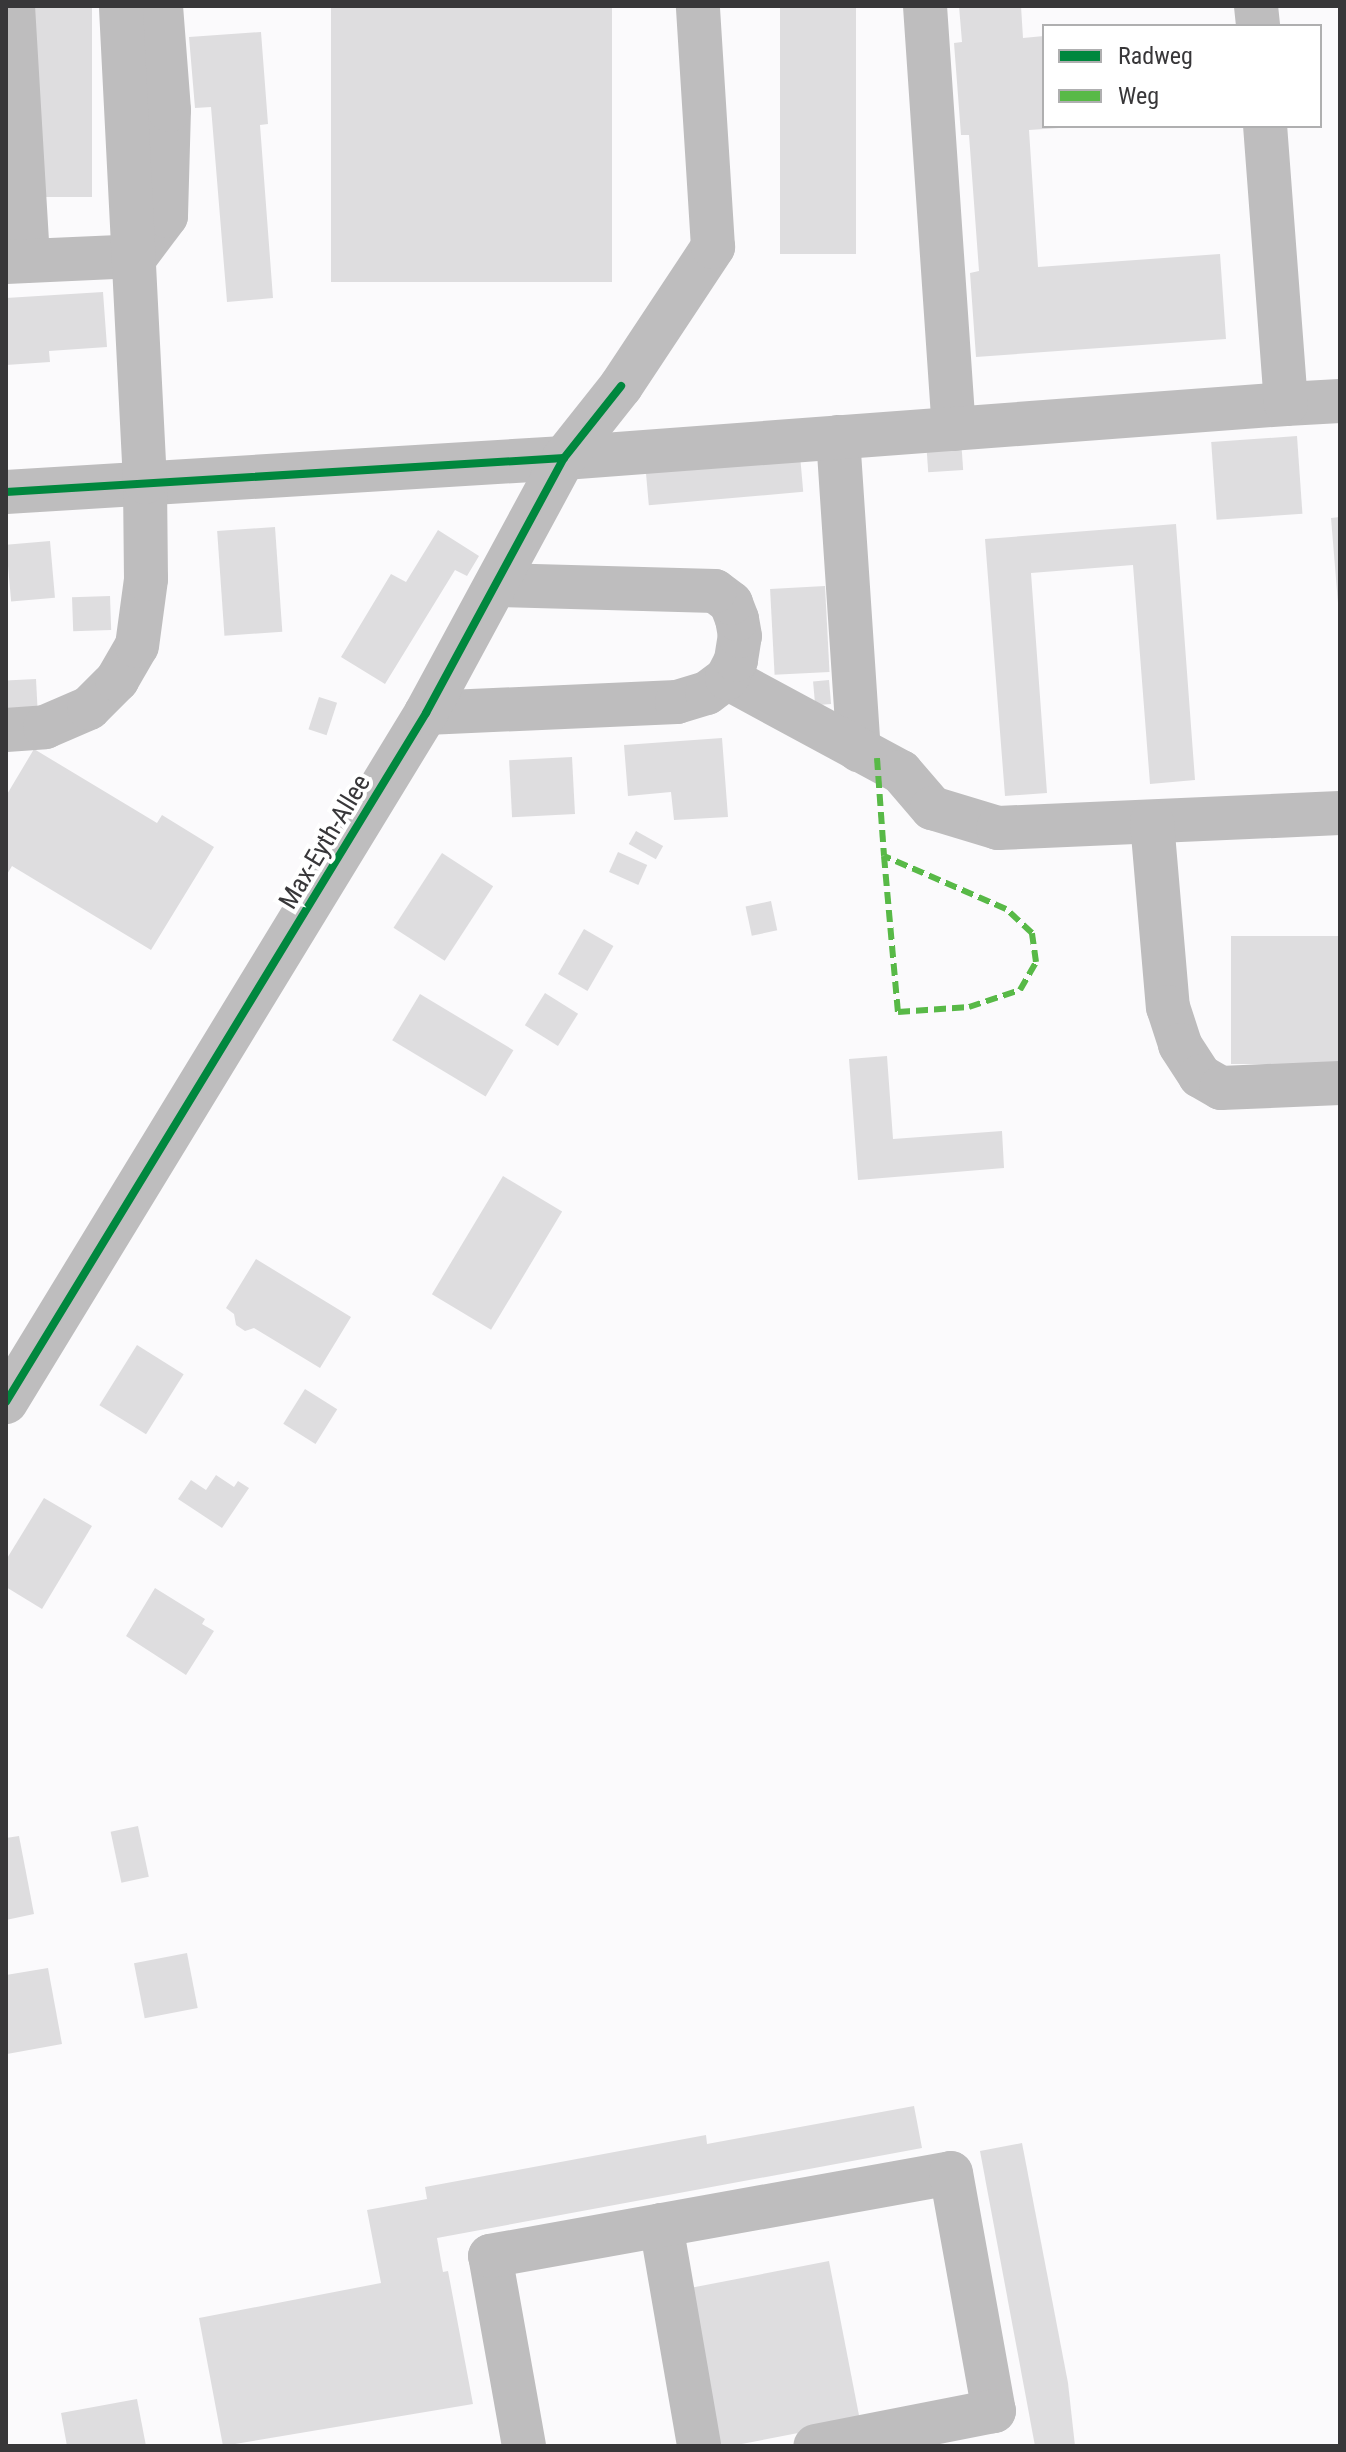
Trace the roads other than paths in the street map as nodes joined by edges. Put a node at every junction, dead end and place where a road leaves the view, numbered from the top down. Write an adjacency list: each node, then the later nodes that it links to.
1 (13, 6): 8 (street)
2 (121, 6): 7 (street)
3 (161, 6): 7 (street)
4 (698, 6): 13 (street, Max-Eyth-Allee)
5 (925, 6): 11 (street)
6 (1265, 128): 10 (street)
7 (136, 256): 8 (street); 14 (street)
8 (17, 262)
9 (1340, 401): 10 (street)
10 (1286, 404): 11 (street)
11 (954, 429): 12 (street)
12 (838, 437): 13 (street); 20 (street)
13 (564, 458): 14 (street); 16 (street, Max-Eyth-Allee)
14 (145, 482): 15 (street); 19 (street)
15 (6, 492)
16 (499, 585): 17 (street); 18 (street, Max-Eyth-Allee)
17 (727, 678): 18 (street); 20 (street)
18 (426, 713): 24 (street, Max-Eyth-Allee)
19 (6, 730)
20 (859, 750): 22 (street)
21 (1340, 813): 22 (street)
22 (1152, 822): 23 (street)
23 (1340, 1083)
24 (6, 1402)
25 (661, 2225): 26 (street); 27 (street); 28 (street)
26 (524, 2446)
27 (699, 2446)
28 (815, 2446)

